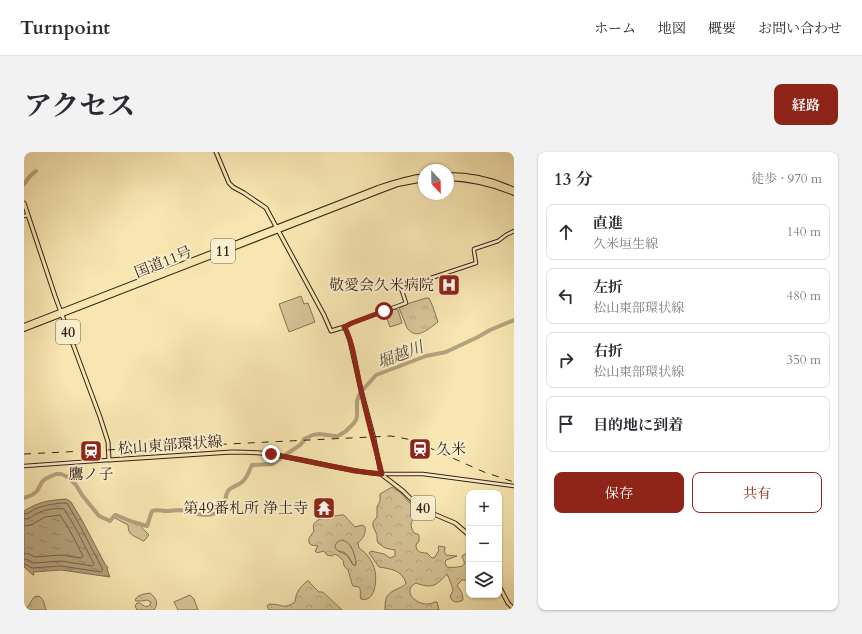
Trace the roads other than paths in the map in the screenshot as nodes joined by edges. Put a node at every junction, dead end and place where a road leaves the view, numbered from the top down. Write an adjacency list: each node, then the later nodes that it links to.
1 (216, 152): 9 (main road)
2 (454, 175): 5 (highway)
3 (418, 177): 9 (highway, 国道11号 / 11)
4 (454, 178): 6 (highway)
5 (514, 190)
6 (514, 193)
7 (24, 203): 8 (main road, 松山東部環状線 / 40)
8 (26, 215): 11 (main road, 松山東部環状線 / 40)
9 (277, 229): 11 (highway, 国道11号 / 11); 13 (main road)
10 (514, 231): 13 (main road)
11 (61, 313): 12 (highway, 国道11号 / 11); 14 (highway, 国道11号 / 11); 15 (main road, 松山東部環状線 / 40)
12 (24, 326)
13 (344, 327): 17 (main road)
14 (24, 329)
15 (109, 460): 16 (main road); 17 (main road, 松山東部環状線)
16 (24, 466)
17 (382, 474): 18 (main road); 19 (main road, 40)
18 (514, 486)
19 (466, 532)
20 (502, 592): 21 (main road)
21 (514, 609)

